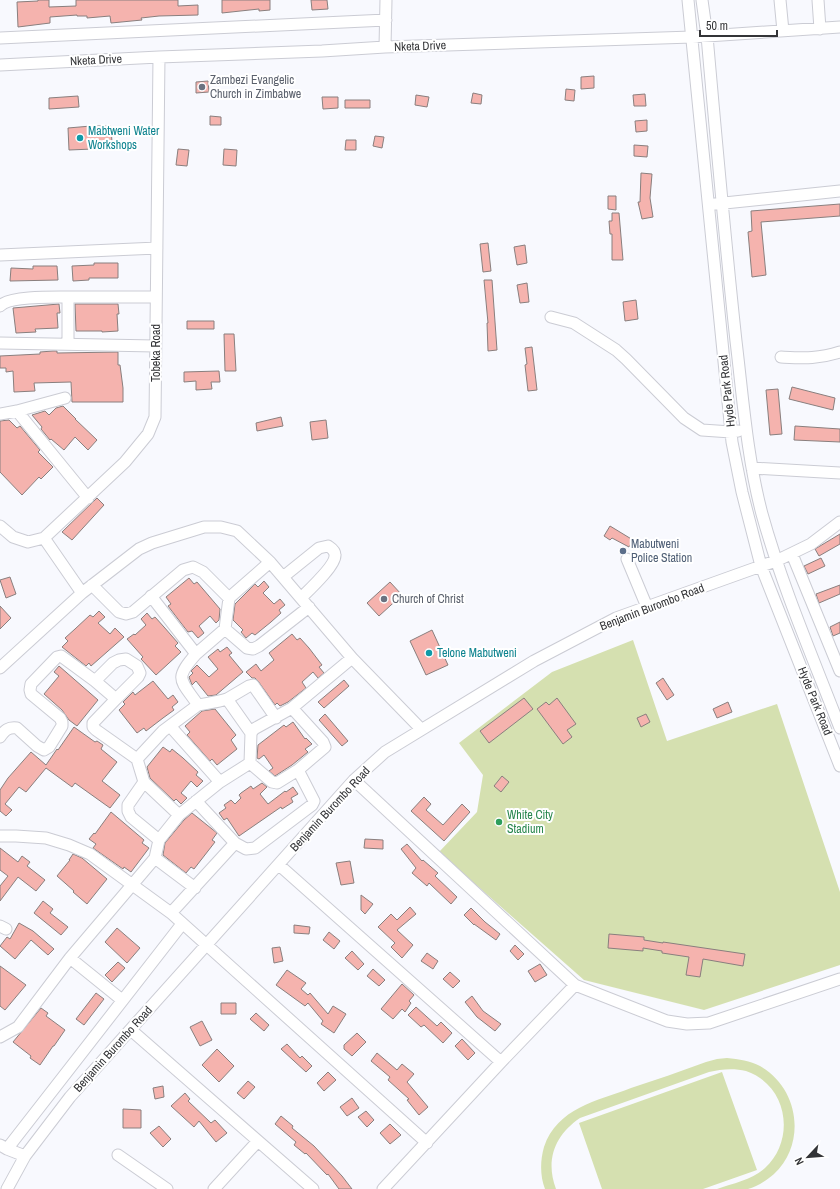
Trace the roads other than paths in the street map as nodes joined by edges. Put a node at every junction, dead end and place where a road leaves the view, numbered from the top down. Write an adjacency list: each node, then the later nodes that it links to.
1 (386, 0): 6 (street)
2 (688, 0): 11 (street, Hyde Park Road)
3 (702, 0): 10 (street, Hyde Park Road)
4 (780, 0): 9 (street)
5 (818, 0): 8 (street)
6 (386, 20): 12 (street); 13 (street)
7 (840, 27): 8 (street, Nketa Drive)
8 (820, 29): 9 (street, Nketa Drive)
9 (782, 31): 10 (street, Nketa Drive)
10 (707, 36): 11 (street, Nketa Drive); 17 (street, Hyde Park Road)
11 (692, 37): 13 (street, Nketa Drive); 18 (street, Hyde Park Road)
12 (0, 38)
13 (386, 47): 14 (street, Nketa Drive)
14 (159, 57): 15 (street, Nketa Drive); 19 (street, Tobeka Road)
15 (0, 66)
16 (840, 191): 17 (street)
17 (722, 203): 18 (street); 33 (street, Hyde Park Road)
18 (708, 204): 34 (street, Hyde Park Road)
19 (156, 248): 20 (street); 22 (street, Tobeka Road)
20 (0, 255)
21 (68, 297): 22 (street); 23 (street); 26 (street)
22 (156, 297): 27 (street, Tobeka Road)
23 (0, 306)
24 (551, 317): 34 (street)
25 (0, 343): 26 (street)
26 (68, 344): 27 (street)
27 (155, 346): 37 (street, Tobeka Road)
28 (840, 352): 29 (street)
29 (781, 357)
30 (65, 398): 31 (street)
31 (17, 411): 32 (street); 37 (street)
32 (0, 414)
33 (746, 429): 34 (street); 35 (street, Hyde Park Road)
34 (731, 432): 45 (street, Hyde Park Road)
35 (752, 468): 36 (street); 43 (street, Hyde Park Road)
36 (840, 473)
37 (88, 498): 40 (street, Tobeka Road)
38 (840, 522): 41 (street, Benjamin Burombo Road)
39 (0, 526): 40 (street)
40 (44, 538): 48 (street)
41 (792, 554): 43 (street, Benjamin Burombo Road); 58 (street)
42 (627, 559): 53 (street)
43 (776, 561): 45 (street, Benjamin Burombo Road); 66 (street, Hyde Park Road)
44 (270, 562): 46 (street); 47 (street); 50 (street)
45 (761, 566): 53 (street, Benjamin Burombo Road); 72 (street, Hyde Park Road)
46 (283, 577): 51 (street); 51 (street)
47 (92, 585): 48 (street); 49 (street)
48 (82, 593): 57 (street)
49 (151, 596): 50 (street); 55 (street)
50 (229, 598): 54 (street)
51 (301, 598): 52 (street)
52 (309, 607): 54 (street); 56 (street)
53 (647, 607): 67 (street, Benjamin Burombo Road)
54 (224, 629): 55 (street)
55 (196, 654): 62 (street)
56 (352, 658): 63 (street); 67 (street)
57 (0, 668)
58 (840, 671)
59 (95, 680): 60 (street); 60 (street); 69 (street)
60 (116, 699): 70 (street)
61 (227, 699): 62 (street); 64 (street); 68 (street)
62 (198, 706): 65 (street)
63 (292, 708): 64 (street); 73 (street)
64 (276, 718): 68 (street)
65 (170, 726): 70 (street); 76 (street)
66 (840, 728)
67 (421, 729): 74 (street, Benjamin Burombo Road)
68 (251, 733): 71 (street)
69 (0, 737)
70 (137, 759): 75 (street)
71 (250, 763): 73 (street); 76 (street)
72 (840, 766)
73 (298, 770): 81 (street)
74 (354, 780): 83 (street, Benjamin Burombo Road); 91 (street)
75 (144, 782): 78 (street); 80 (street)
76 (220, 782): 77 (street)
77 (196, 802): 78 (street); 81 (street)
78 (179, 815): 80 (street)
79 (0, 836): 84 (street)
80 (160, 840): 82 (street)
81 (235, 843): 85 (street)
82 (155, 858): 84 (street); 85 (street)
83 (279, 865): 88 (street, Benjamin Burombo Road); 95 (street)
84 (132, 886): 86 (street); 89 (street)
85 (194, 888): 86 (street)
86 (171, 913): 87 (street)
87 (182, 924): 88 (street); 92 (street)
88 (206, 947): 93 (street, Benjamin Burombo Road); 97 (street)
89 (70, 958): 92 (street); 94 (street)
90 (840, 979): 91 (street)
91 (575, 985): 95 (street)
92 (122, 1000): 98 (street)
93 (131, 1030): 96 (street); 100 (street, Benjamin Burombo Road)
94 (0, 1037)
95 (501, 1062): 97 (street)
96 (258, 1141): 103 (street); 104 (street)
97 (427, 1143): 105 (street)
98 (3, 1147): 100 (street)
99 (118, 1155): 102 (street)
100 (25, 1156): 101 (street, Benjamin Burombo Road)
101 (7, 1189)
102 (167, 1189)
103 (214, 1189)
104 (313, 1189)
105 (384, 1189)

